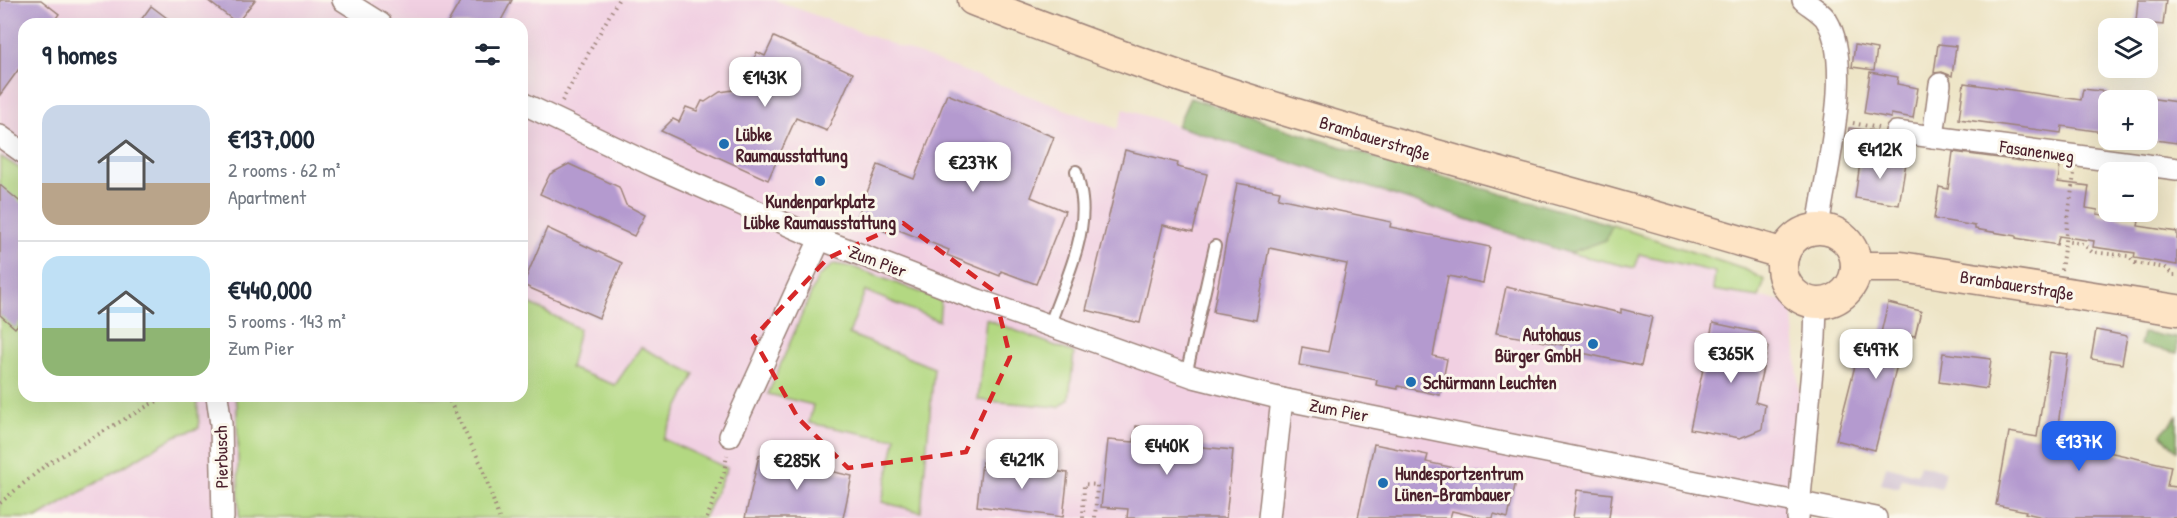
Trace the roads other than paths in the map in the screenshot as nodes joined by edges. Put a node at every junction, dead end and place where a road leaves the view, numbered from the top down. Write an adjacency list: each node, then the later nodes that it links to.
1 (343, 0): 4 (street)
2 (973, 0): 16 (main road, Brambauerstraße)
3 (1803, 0): 13 (street)
4 (372, 18)
5 (1940, 84): 9 (street)
6 (528, 106): 14 (street, Zum Pier)
7 (1896, 132): 9 (street, Fasanenweg)
8 (0, 136): 10 (street)
9 (1933, 137): 11 (street, Fasanenweg)
10 (18, 149)
11 (2177, 169)
12 (1076, 171): 20 (lane)
13 (1818, 229): 16 (main road); 17 (main road)
14 (820, 239): 20 (street, Zum Pier); 24 (street)
15 (1215, 246): 21 (lane)
16 (1784, 254): 18 (main road)
17 (1856, 267): 18 (main road); 19 (main road, Brambauerstraße)
18 (1816, 303): 25 (street)
19 (2177, 310)
20 (1049, 327): 21 (street, Zum Pier)
21 (1186, 375): 22 (street, Zum Pier)
22 (1282, 399): 25 (street, Zum Pier); 27 (street)
23 (218, 402): 26 (street, Pierbusch)
24 (730, 436)
25 (1799, 510): 28 (street, Zum Pier)
26 (223, 518)
27 (1269, 518)
28 (1876, 518)

